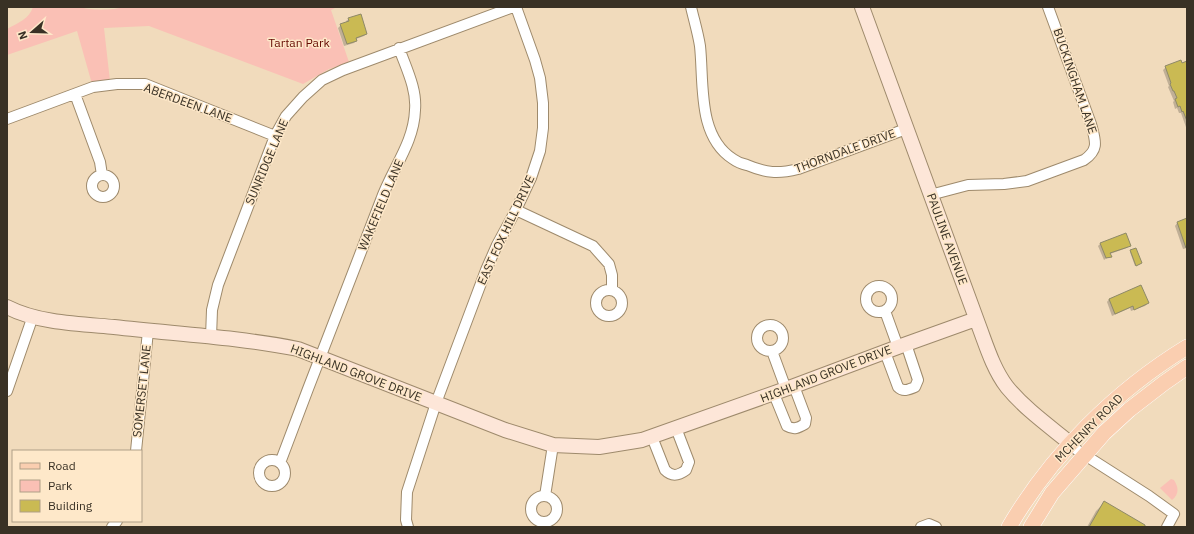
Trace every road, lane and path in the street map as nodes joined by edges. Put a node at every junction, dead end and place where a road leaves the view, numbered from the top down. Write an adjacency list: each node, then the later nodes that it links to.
1 (513, 7): 6 (street, SUNRIDGE LANE)
2 (516, 7): 13 (street, EAST FOX HILL DRIVE)
3 (691, 7): 9 (street, THORNDALE DRIVE)
4 (862, 7): 9 (street, PAULINE AVENUE)
5 (1048, 7): 12 (street, BUCKINGHAM LANE)
6 (400, 48): 10 (street, SUNRIDGE LANE); 24 (street, WAKEFIELD LANE)
7 (75, 94): 8 (street, ABERDEEN LANE); 10 (street, ABERDEEN LANE); 11 (street)
8 (7, 119)
9 (906, 129): 12 (street, PAULINE AVENUE)
10 (275, 136): 20 (street, SUNRIDGE LANE)
11 (102, 175)
12 (930, 195): 18 (street, PAULINE AVENUE)
13 (516, 210): 14 (street); 28 (street, EAST FOX HILL DRIVE)
14 (612, 290)
15 (7, 307): 17 (street, HIGHLAND GROVE DRIVE)
16 (885, 311): 22 (street)
17 (33, 316): 19 (street, HIGHLAND GROVE DRIVE); 27 (street)
18 (976, 319): 22 (street, HIGHLAND GROVE DRIVE); 31 (street, PAULINE AVENUE)
19 (148, 331): 20 (street, HIGHLAND GROVE DRIVE); 33 (street, SOMERSET LANE)
20 (211, 337): 24 (street, HIGHLAND GROVE DRIVE)
21 (1187, 347): 31 (main road, MCHENRY ROAD)
22 (896, 348): 26 (street, HIGHLAND GROVE DRIVE)
23 (772, 351): 26 (street)
24 (319, 358): 28 (street, HIGHLAND GROVE DRIVE); 35 (street, WAKEFIELD LANE)
25 (1187, 367): 34 (main road, MCHENRY ROAD)
26 (784, 390): 29 (street, HIGHLAND GROVE DRIVE)
27 (7, 391)
28 (436, 403): 32 (street, HIGHLAND GROVE DRIVE); 37 (street, EAST FOX HILL DRIVE)
29 (676, 428): 30 (street, HIGHLAND GROVE DRIVE); 30 (street)
30 (652, 437): 32 (street, HIGHLAND GROVE DRIVE)
31 (1071, 444): 34 (street); 40 (main road, MCHENRY ROAD)
32 (554, 445): 36 (street)
33 (136, 450)
34 (1085, 455): 41 (main road, MCHENRY ROAD); 42 (street)
35 (280, 464)
36 (545, 496)
37 (408, 527)
38 (921, 527): 39 (street)
39 (936, 527)
40 (1009, 527)
41 (1031, 527)
42 (1167, 527)

